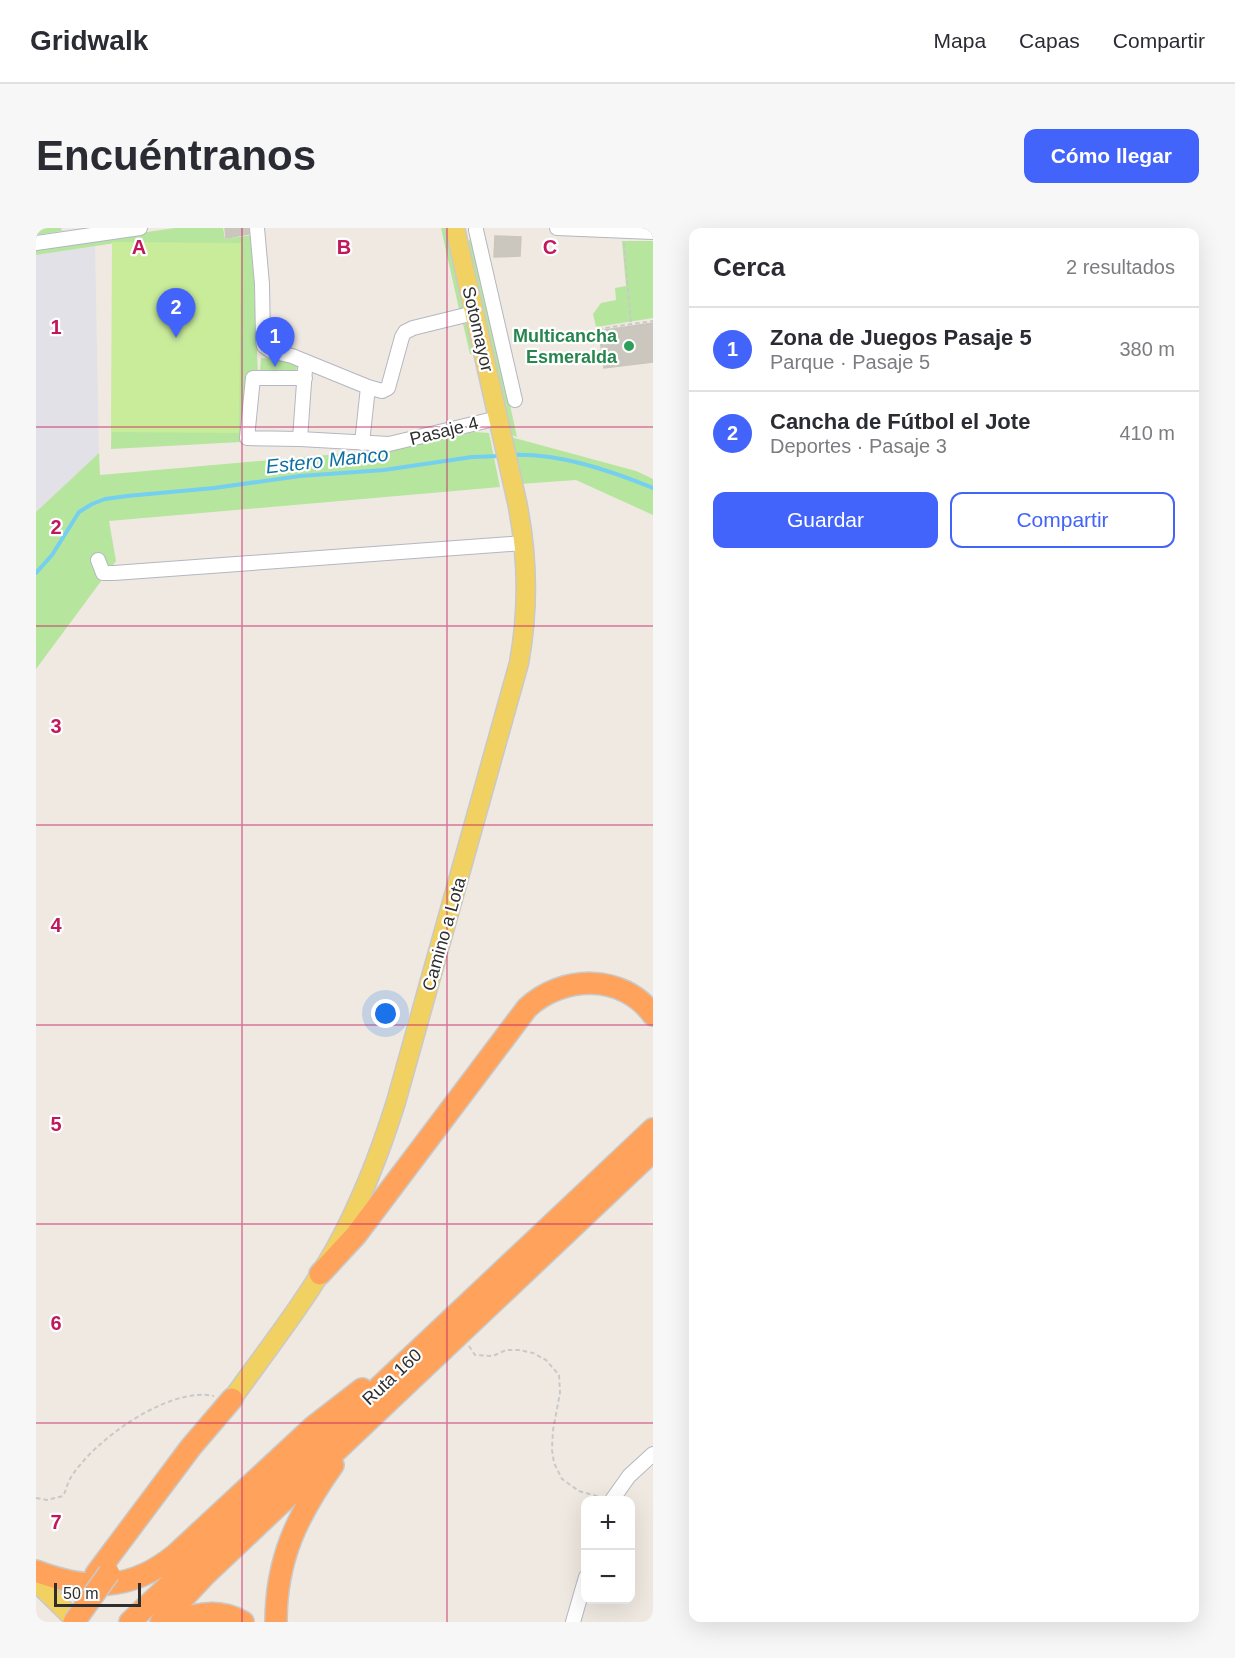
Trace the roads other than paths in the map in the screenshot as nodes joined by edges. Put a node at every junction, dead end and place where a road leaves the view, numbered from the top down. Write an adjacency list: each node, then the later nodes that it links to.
1 (140, 228): 8 (street)
2 (257, 228): 11 (street)
3 (557, 228): 5 (street)
4 (478, 229): 6 (street); 14 (street, Sotomayor)
5 (619, 230): 7 (street)
6 (455, 231): 10 (main road, Sotomayor)
7 (653, 232)
8 (68, 233): 9 (street)
9 (36, 243)
10 (474, 313): 13 (street); 15 (main road, Sotomayor)
11 (306, 362): 12 (street); 13 (street)
12 (305, 378): 16 (street); 16 (street, Pasaje 4)
13 (368, 387): 17 (street)
14 (515, 400)
15 (499, 424): 17 (street, Pasaje 4); 18 (main road, Camino a Lota)
16 (300, 439): 17 (street, Pasaje 4)
17 (362, 443)
18 (524, 543): 19 (street); 25 (main road, Camino a Lota)
19 (98, 560)
20 (653, 1015): 25 (highway)
21 (653, 1113): 24 (highway)
22 (653, 1129): 24 (highway, Ruta 160)
23 (653, 1151): 28 (highway, Ruta 160)
24 (625, 1155): 26 (highway, Ruta 160)
25 (320, 1274): 27 (main road, Camino a Lota)
26 (421, 1350): 31 (highway); 37 (highway, Ruta 160)
27 (232, 1399): 32 (highway)
28 (363, 1425): 38 (highway, Ruta 160); 41 (highway)
29 (653, 1454): 30 (street)
30 (614, 1496)
31 (36, 1571)
32 (102, 1574): 35 (highway); 36 (highway, bridge)
33 (36, 1582): 36 (main road)
34 (581, 1592): 42 (street)
35 (60, 1622)
36 (76, 1622)
37 (130, 1622)
38 (161, 1622)
39 (178, 1622): 40 (highway)
40 (243, 1622)
41 (276, 1622)
42 (573, 1622)

